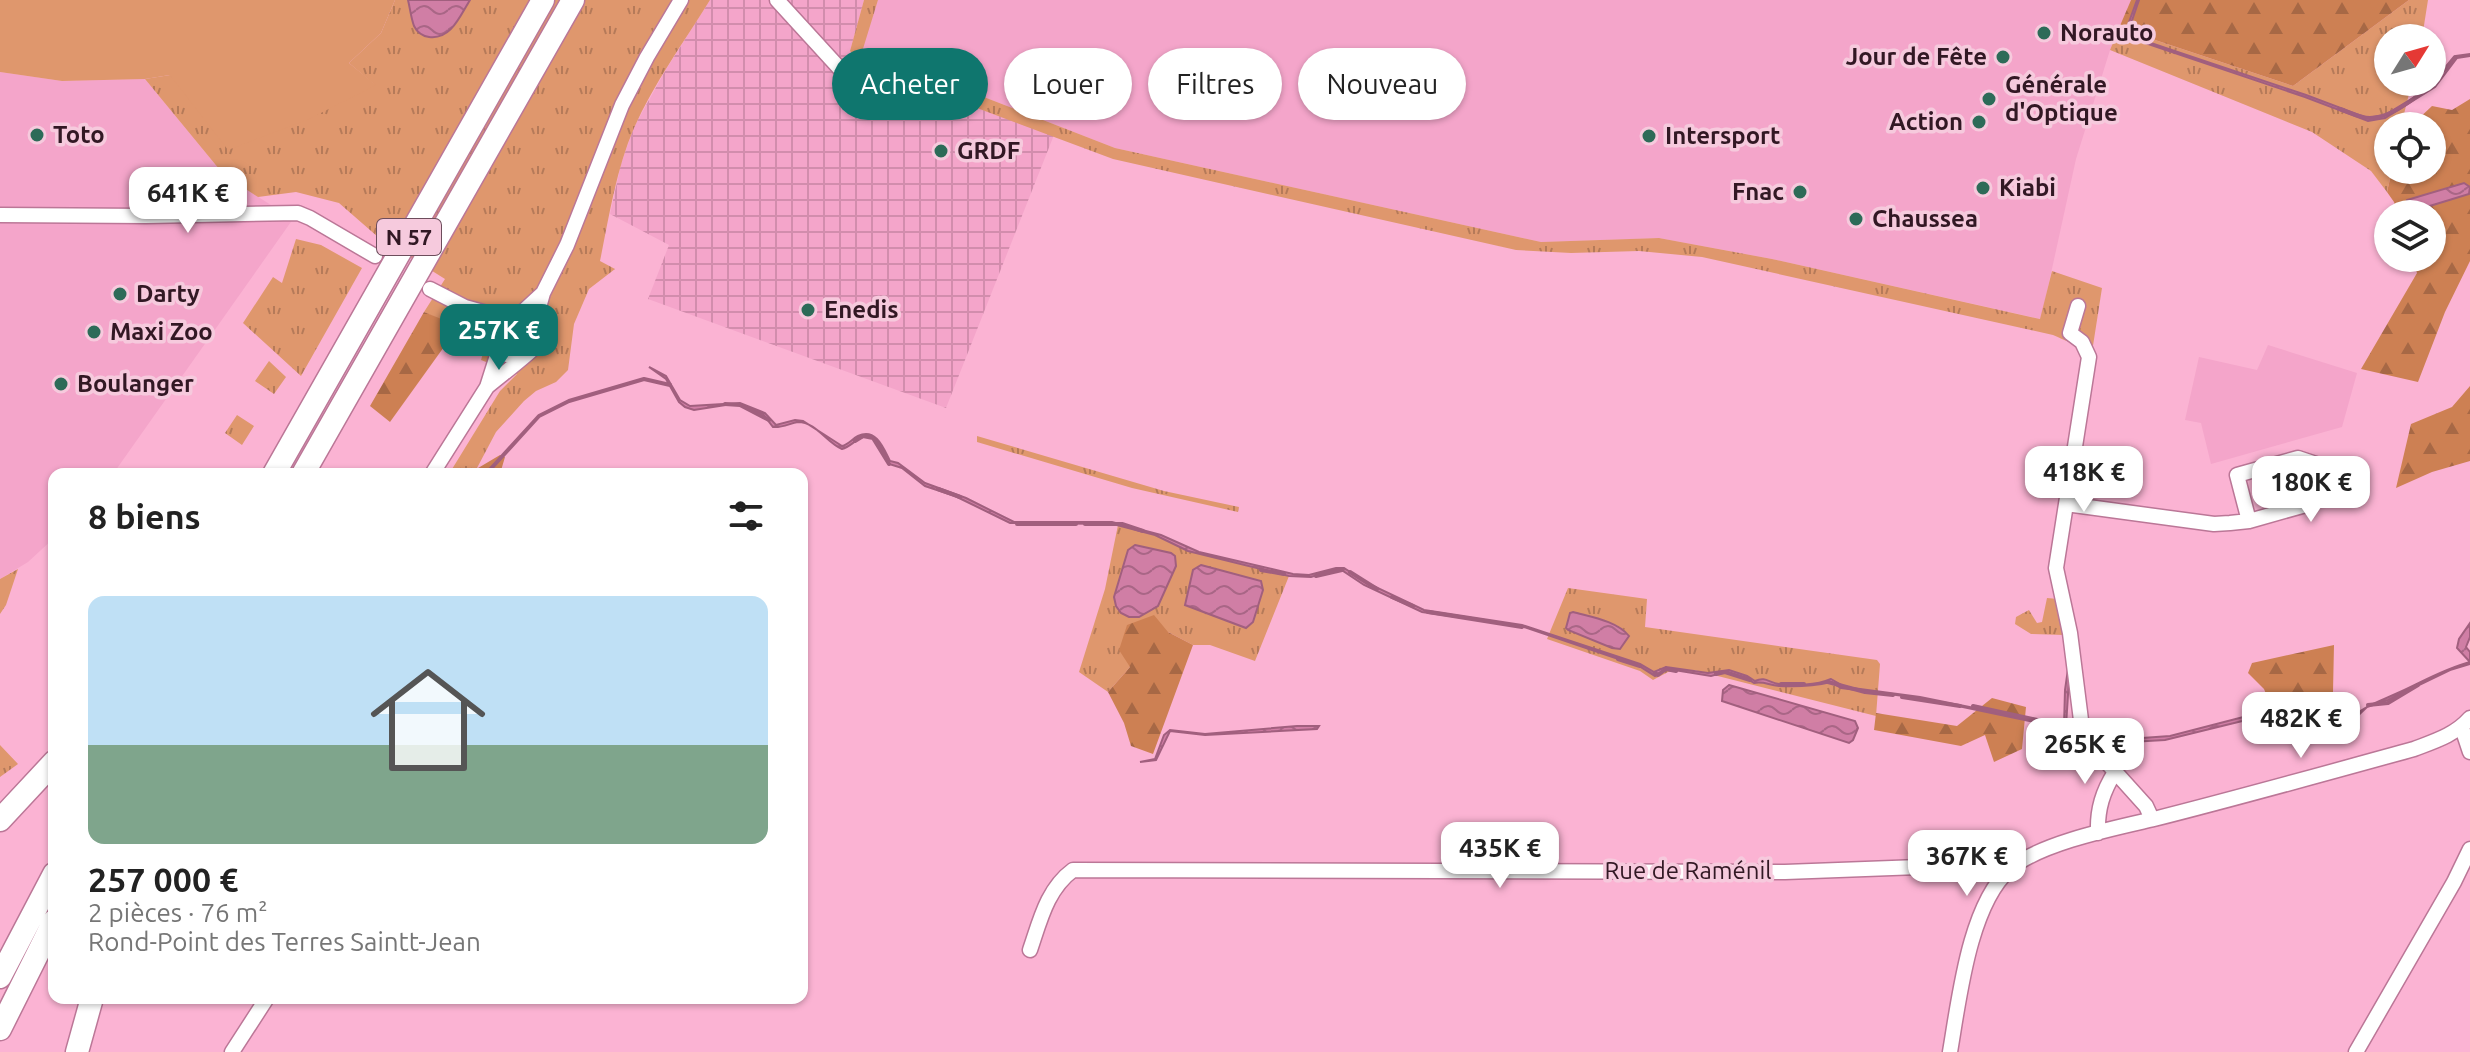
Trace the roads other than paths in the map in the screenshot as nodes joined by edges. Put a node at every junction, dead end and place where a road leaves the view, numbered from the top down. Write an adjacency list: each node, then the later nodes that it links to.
1 (543, 0): 17 (highway, N 57)
2 (573, 0): 18 (highway, N 57)
3 (681, 0): 9 (street)
4 (777, 0): 5 (street)
5 (832, 60)
6 (0, 215): 7 (street)
7 (375, 256)
8 (430, 289): 11 (street)
9 (543, 293): 12 (street); 13 (street)
10 (2078, 306): 20 (street)
11 (465, 307): 12 (street); 14 (street)
12 (516, 315): 13 (street); 14 (street)
13 (534, 325): 15 (street)
14 (499, 343): 15 (street); 16 (street)
15 (521, 357): 16 (street)
16 (487, 387): 19 (street)
17 (277, 468)
18 (306, 468)
19 (436, 468)
20 (2066, 504): 21 (street); 25 (street)
21 (2249, 521): 21 (street)
22 (2467, 722): 23 (street); 26 (street)
23 (2470, 752)
24 (48, 768): 27 (highway)
25 (2115, 772): 26 (street); 28 (street)
26 (2152, 819): 28 (street)
27 (0, 820)
28 (2098, 833): 30 (street)
29 (2470, 849): 41 (street)
30 (2009, 869): 33 (street, Rue de Raménil); 40 (street)
31 (48, 885): 34 (highway)
32 (48, 933): 37 (highway)
33 (1030, 950)
34 (0, 977)
35 (90, 1004): 38 (highway)
36 (263, 1004): 39 (street)
37 (0, 1029)
38 (77, 1052)
39 (232, 1052)
40 (1950, 1052)
41 (2356, 1052)

